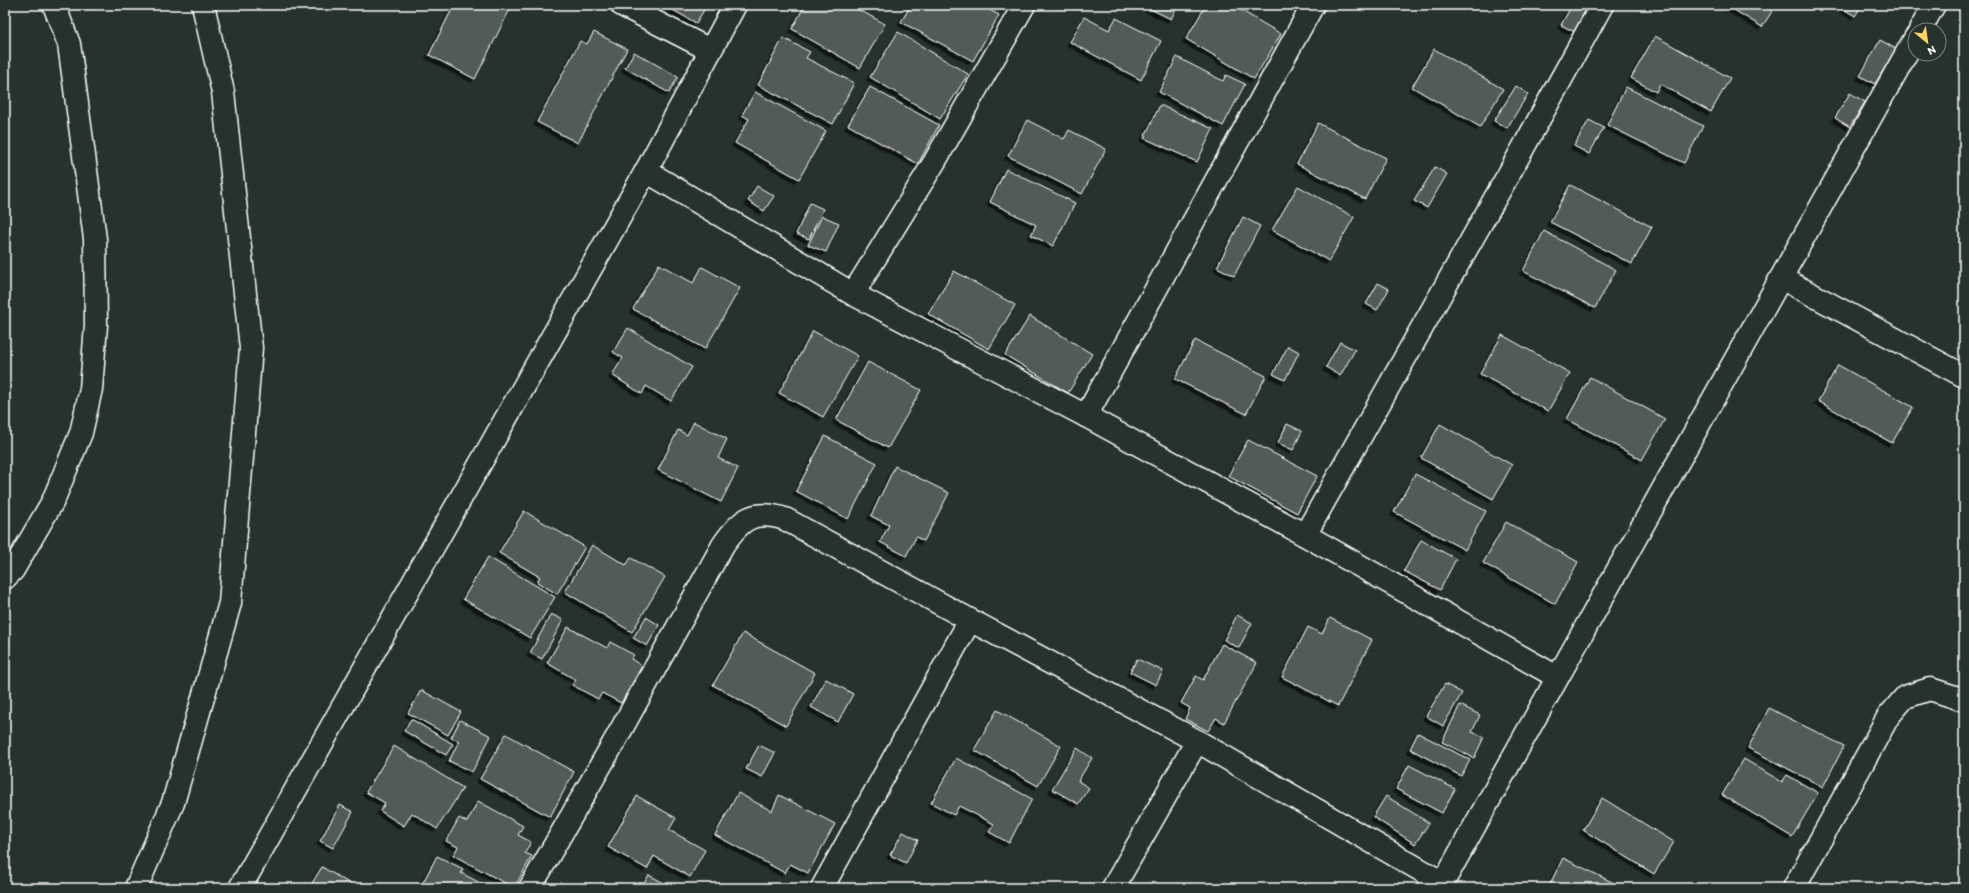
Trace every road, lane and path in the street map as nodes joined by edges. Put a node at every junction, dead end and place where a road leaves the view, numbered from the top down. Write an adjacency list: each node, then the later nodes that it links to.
1 (54, 5): 18 (street)
2 (203, 5): 24 (street)
3 (622, 5): 10 (street)
4 (735, 5): 10 (street)
5 (1024, 5): 14 (street)
6 (1313, 5): 16 (street)
7 (1602, 5): 17 (street)
8 (1934, 5): 9 (street)
9 (1924, 22)
10 (710, 50): 12 (street)
11 (1907, 52): 13 (street)
12 (646, 171): 14 (street); 25 (street)
13 (1781, 278): 15 (street); 20 (street)
14 (853, 294): 16 (street)
15 (1964, 376)
16 (1086, 416): 17 (street)
17 (1305, 535): 20 (street)
18 (5, 578)
19 (970, 620): 22 (street); 26 (street); 27 (street)
20 (1557, 677): 23 (street)
21 (1964, 700): 29 (street)
22 (1198, 740): 23 (street); 28 (street)
23 (1441, 886)
24 (136, 888)
25 (240, 888)
26 (530, 888)
27 (822, 888)
28 (1114, 888)
29 (1794, 888)

